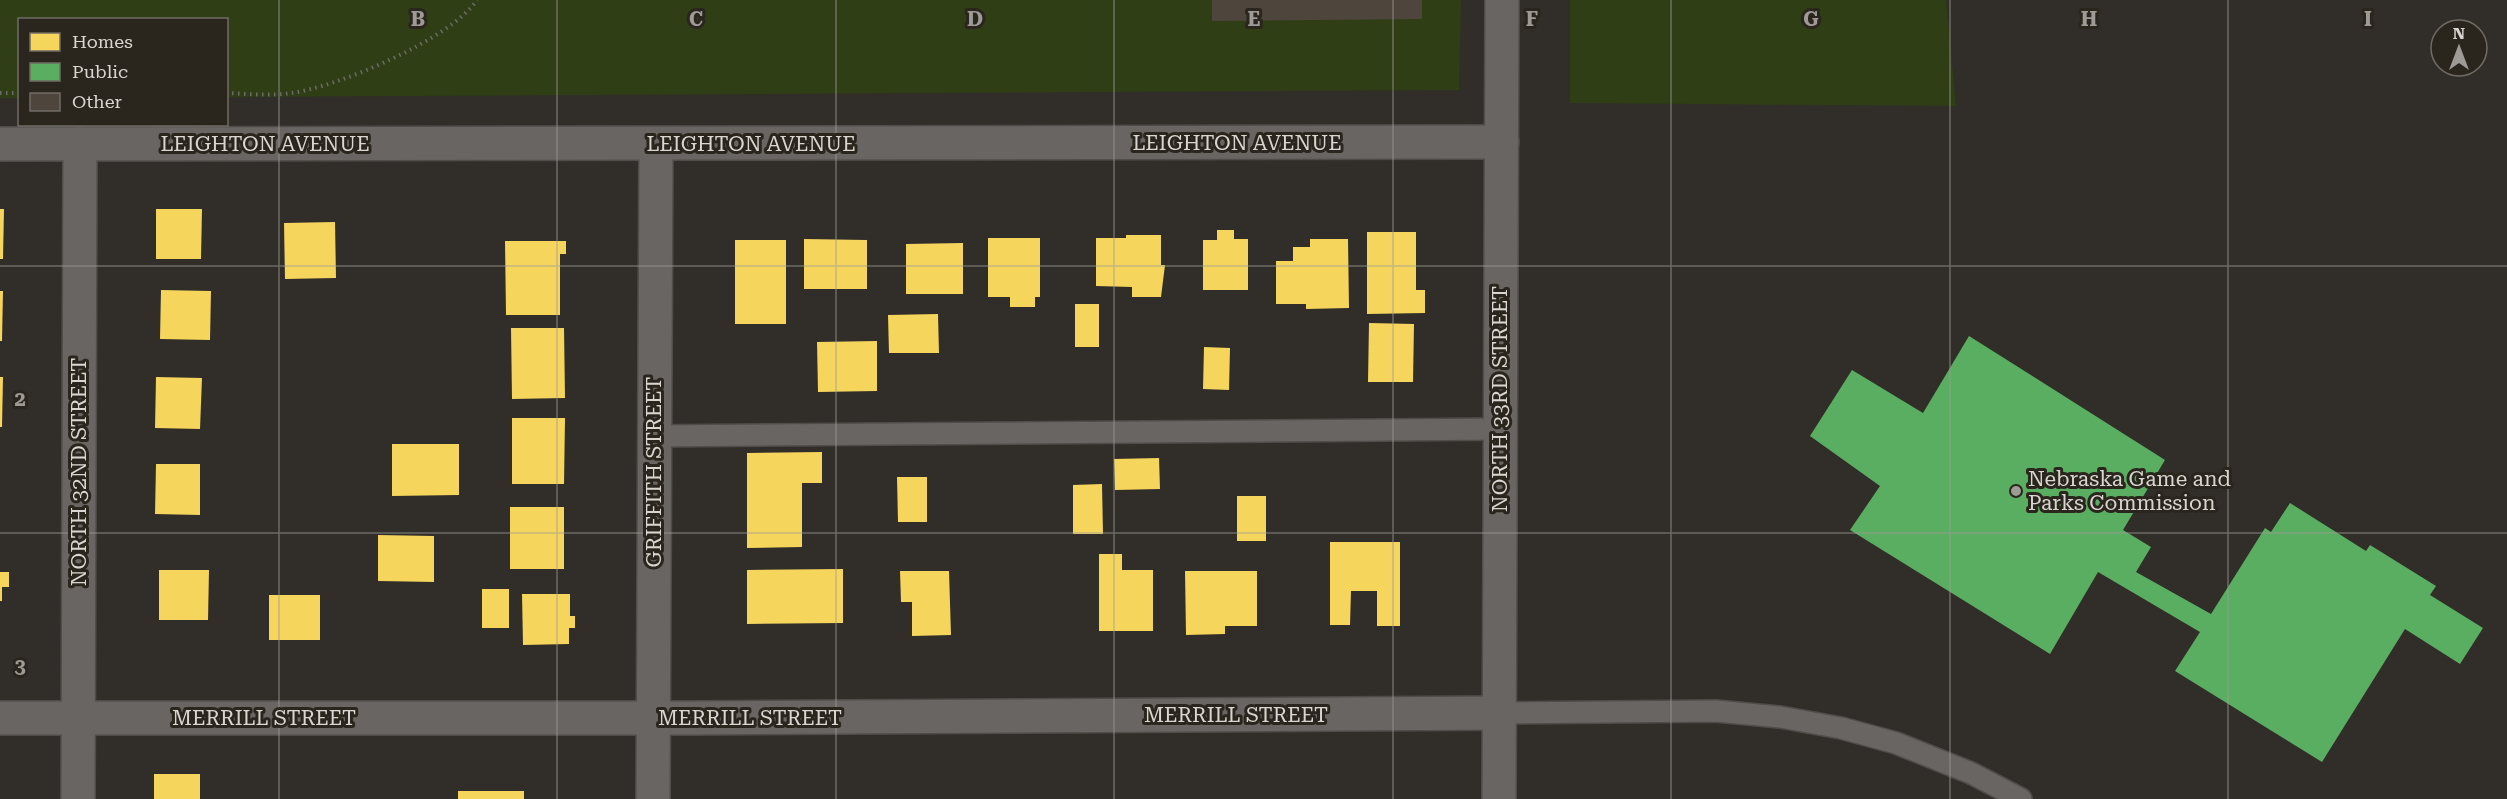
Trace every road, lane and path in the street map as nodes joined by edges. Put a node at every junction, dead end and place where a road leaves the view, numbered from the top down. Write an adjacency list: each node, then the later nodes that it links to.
1 (477, 0): 5 (path)
2 (1502, 0): 6 (street, NORTH 33RD STREET)
3 (0, 93): 4 (path)
4 (18, 93)
5 (228, 93)
6 (1502, 142): 9 (street, LEIGHTON AVENUE); 10 (street, NORTH 33RD STREET)
7 (0, 144): 8 (street, LEIGHTON AVENUE)
8 (80, 144): 9 (street, LEIGHTON AVENUE); 13 (street, NORTH 32ND STREET)
9 (656, 145): 11 (street, GRIFFITH STREET)
10 (1500, 429): 11 (lane); 12 (street, NORTH 33RD STREET)
11 (653, 436): 15 (street, GRIFFITH STREET)
12 (1499, 713): 15 (street, MERRILL STREET); 18 (street, NORTH 33RD STREET); 19 (lane)
13 (78, 717): 14 (street, MERRILL STREET); 15 (street, MERRILL STREET); 16 (street, NORTH 32ND STREET)
14 (0, 718)
15 (653, 718): 17 (street, GRIFFITH STREET)
16 (78, 799)
17 (653, 799)
18 (1499, 799)
19 (2021, 799)

